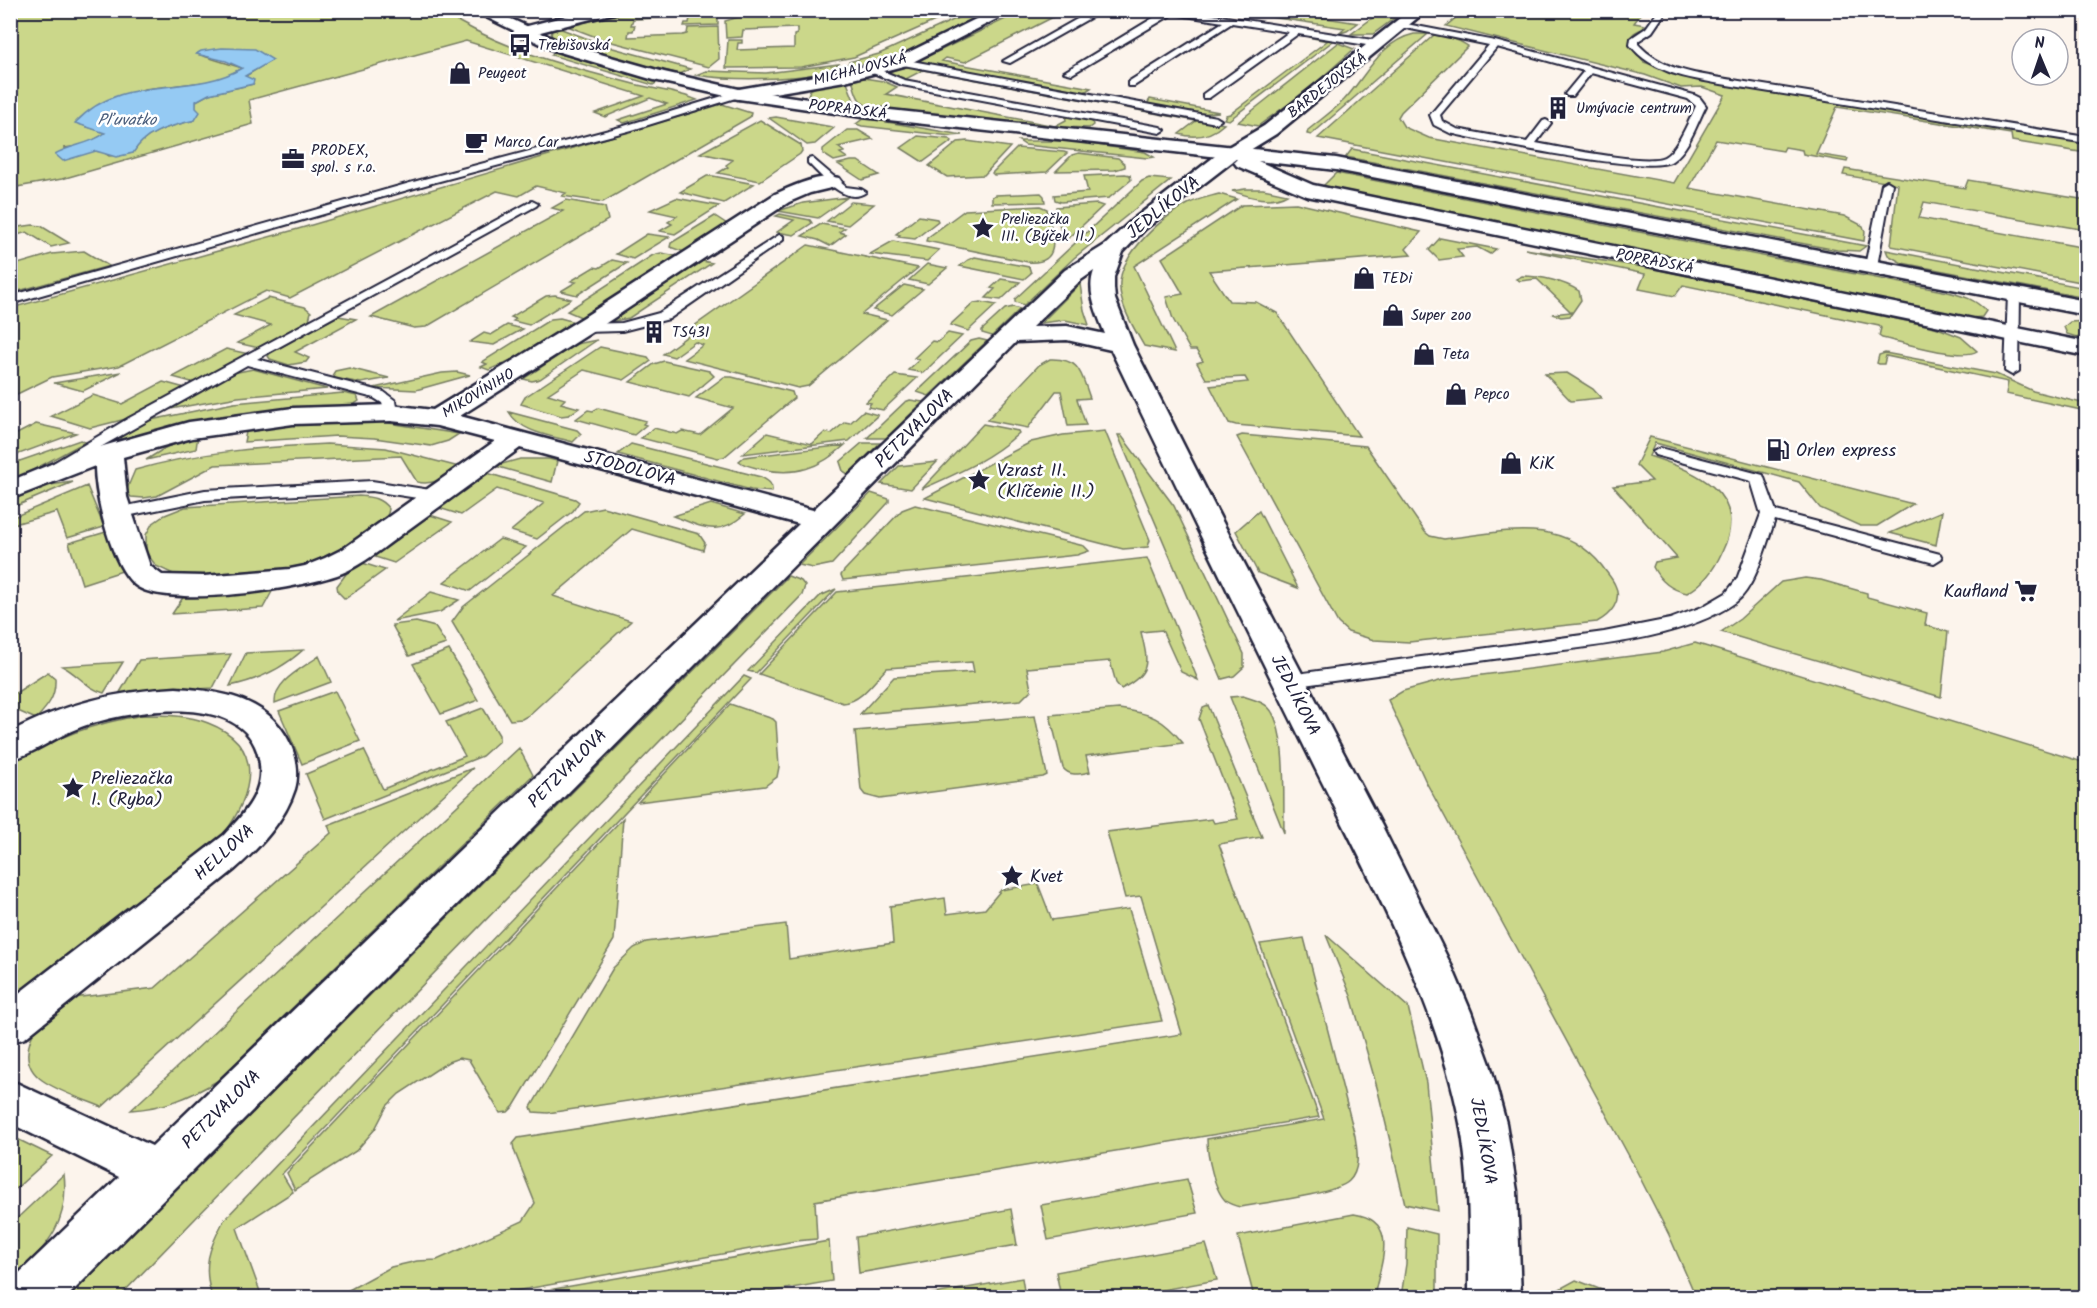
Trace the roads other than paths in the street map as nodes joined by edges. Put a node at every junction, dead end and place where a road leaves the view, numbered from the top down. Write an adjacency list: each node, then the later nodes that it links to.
1 (479, 10): 14 (street, POPRADSKÁ)
2 (609, 10): 14 (street)
3 (642, 10): 4 (street)
4 (661, 10)
5 (1007, 10): 18 (street, MICHALOVSKÁ)
6 (1100, 10): 17 (lane)
7 (1393, 10): 10 (lane)
8 (1663, 10): 29 (lane)
9 (1167, 11): 11 (lane); 21 (lane)
10 (1418, 12): 12 (street, BARDEJOVSKÁ)
11 (1230, 21): 13 (lane); 22 (lane)
12 (1404, 25): 15 (street, BARDEJOVSKÁ); 16 (lane)
13 (1297, 31): 15 (lane); 25 (lane)
14 (521, 32): 23 (street, POPRADSKÁ)
15 (1379, 44): 31 (street, BARDEJOVSKÁ)
16 (1495, 44): 20 (lane); 30 (lane)
17 (1007, 61)
18 (901, 62): 19 (street, MICHALOVSKÁ); 26 (lane)
19 (871, 69): 23 (street, MICHALOVSKÁ); 28 (lane)
20 (1589, 70): 24 (lane); 30 (lane)
21 (1069, 72)
22 (1131, 84)
23 (739, 93): 31 (street, POPRADSKÁ); 41 (lane)
24 (1570, 94)
25 (1206, 96)
26 (1216, 120)
27 (1546, 123): 30 (lane)
28 (1160, 130)
29 (2086, 140)
30 (1530, 144)
31 (1230, 154): 38 (street, JEDLÍKOVA); 39 (street, POPRADSKÁ); 44 (street, POPRADSKÁ)
32 (812, 161): 33 (lane)
33 (832, 182): 35 (lane); 43 (street, MIKOVÍNIHO)
34 (1887, 184): 39 (lane)
35 (861, 192)
36 (532, 204): 48 (lane)
37 (779, 238): 43 (lane)
38 (1113, 250): 45 (street, PETZVALOVA); 46 (street, JEDLÍKOVA)
39 (1871, 266): 40 (street, POPRADSKÁ)
40 (2014, 294): 42 (street, POPRADSKÁ); 44 (lane)
41 (10, 300)
42 (2086, 308)
43 (584, 328): 50 (street, MIKOVÍNIHO)
44 (2012, 334): 47 (street, POPRADSKÁ); 49 (lane)
45 (1010, 335): 46 (street); 61 (street, PETZVALOVA)
46 (1121, 345): 63 (street, JEDLÍKOVA)
47 (2086, 349)
48 (245, 360): 51 (lane); 56 (lane)
49 (2012, 371)
50 (503, 378): 51 (street); 52 (street, MIKOVÍNIHO); 53 (street)
51 (391, 408): 52 (street, MIKOVÍNIHO); 54 (street)
52 (438, 418): 53 (street, STODOLOVA)
53 (510, 436): 58 (street); 61 (street, STODOLOVA)
54 (110, 452): 56 (street); 59 (street)
55 (1660, 452): 60 (lane)
56 (33, 480): 57 (street)
57 (10, 491)
58 (437, 496): 59 (lane); 59 (street)
59 (117, 513)
60 (1769, 514): 62 (lane); 63 (lane)
61 (821, 521): 67 (street, PETZVALOVA)
62 (1934, 558)
63 (1288, 681): 69 (street, JEDLÍKOVA)
64 (10, 748): 65 (street, HELLOVA)
65 (10, 1025)
66 (10, 1100): 67 (street)
67 (157, 1172): 68 (street, PETZVALOVA)
68 (30, 1298)
69 (1495, 1298)

